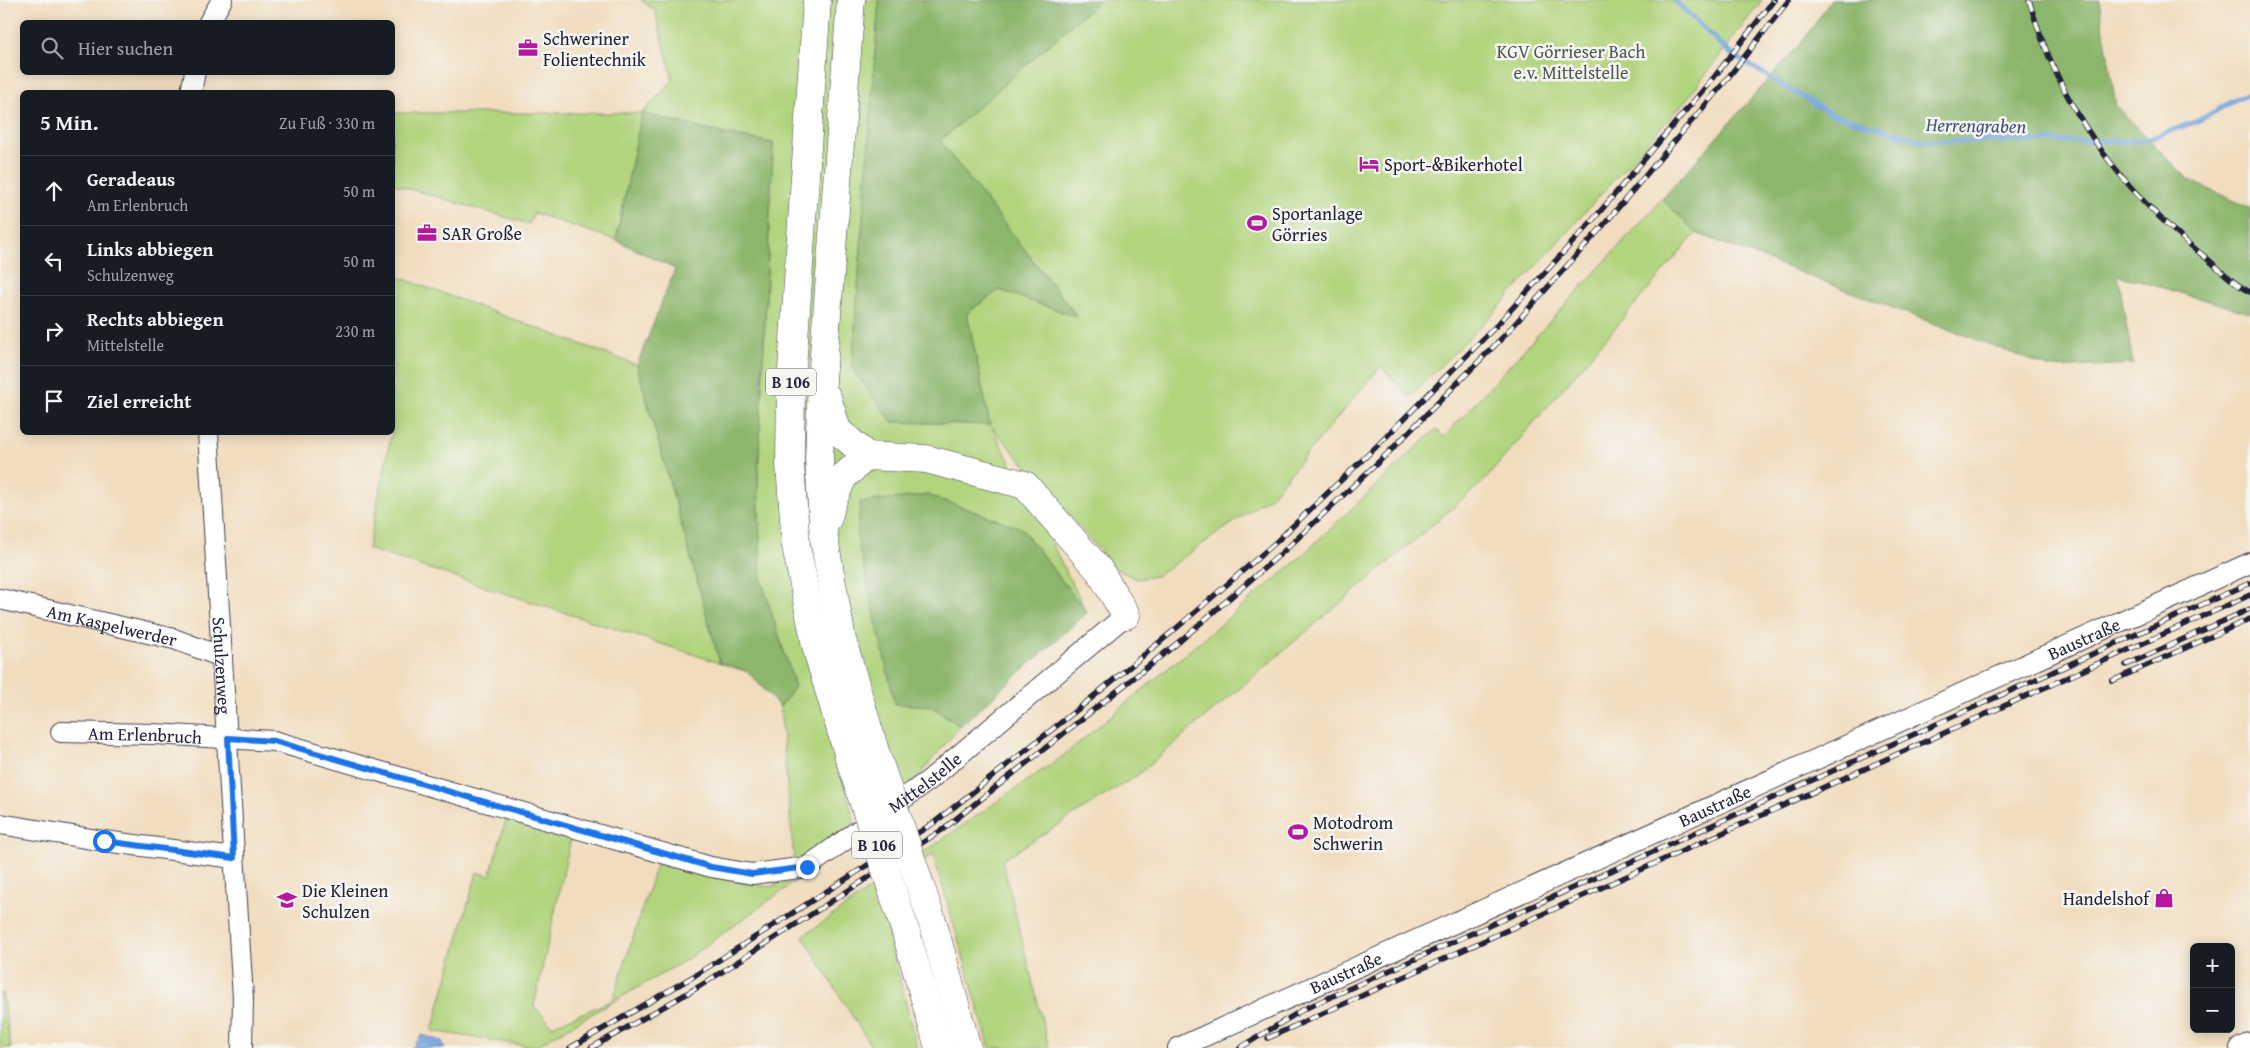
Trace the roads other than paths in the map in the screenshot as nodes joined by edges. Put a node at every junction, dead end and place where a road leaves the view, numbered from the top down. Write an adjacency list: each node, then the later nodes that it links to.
1 (222, 0): 4 (street)
2 (817, 0): 21 (highway, B 106, bridge)
3 (851, 0): 7 (highway, B 106)
4 (210, 20)
5 (194, 75): 6 (street)
6 (191, 90)
7 (822, 380): 9 (highway); 10 (highway, B 106)
8 (208, 435): 14 (street, Schulzenweg)
9 (867, 456): 10 (highway); 13 (highway)
10 (824, 539): 22 (highway, B 106, bridge)
11 (2250, 563): 23 (street, Baustraße)
12 (0, 599): 14 (street, Am Kaspelwerder)
13 (1126, 615): 16 (street, Mittelstelle)
14 (222, 657): 16 (street, Schulzenweg)
15 (62, 732): 16 (street, Am Erlenbruch)
16 (228, 738): 18 (street, Schulzenweg)
17 (0, 824): 18 (street)
18 (234, 858): 20 (street, Schulzenweg)
19 (2250, 1043): 24 (street)
20 (242, 1048)
21 (939, 1048)
22 (967, 1048)
23 (1178, 1048)
24 (2240, 1048)

